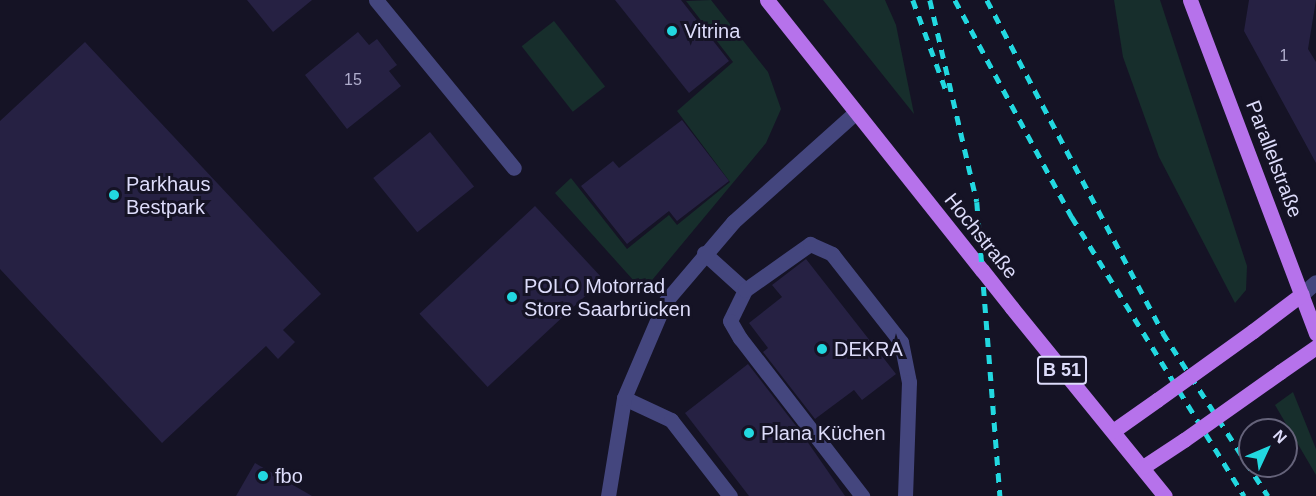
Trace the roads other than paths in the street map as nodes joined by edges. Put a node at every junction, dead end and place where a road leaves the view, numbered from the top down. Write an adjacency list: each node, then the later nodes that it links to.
1 (376, 0): 5 (street)
2 (767, 0): 4 (main road, Hochstraße / B 51)
3 (1190, 0): 9 (main road, Parallelstraße)
4 (855, 113): 6 (street); 13 (main road, Hochstraße / B 51, bridge)
5 (514, 168)
6 (704, 253): 8 (street); 12 (street)
7 (1316, 282): 9 (street)
8 (745, 290): 17 (street); 18 (street)
9 (1302, 294): 10 (main road, Parallelstraße); 13 (main road, bridge)
10 (1316, 334)
11 (1316, 347): 14 (main road, bridge)
12 (624, 398): 15 (street); 16 (street)
13 (1113, 431): 14 (main road, Hochstraße / B 51)
14 (1143, 467): 19 (main road, Hochstraße / B 51)
15 (608, 496)
16 (730, 496)
17 (862, 496)
18 (905, 496)
19 (1165, 496)

